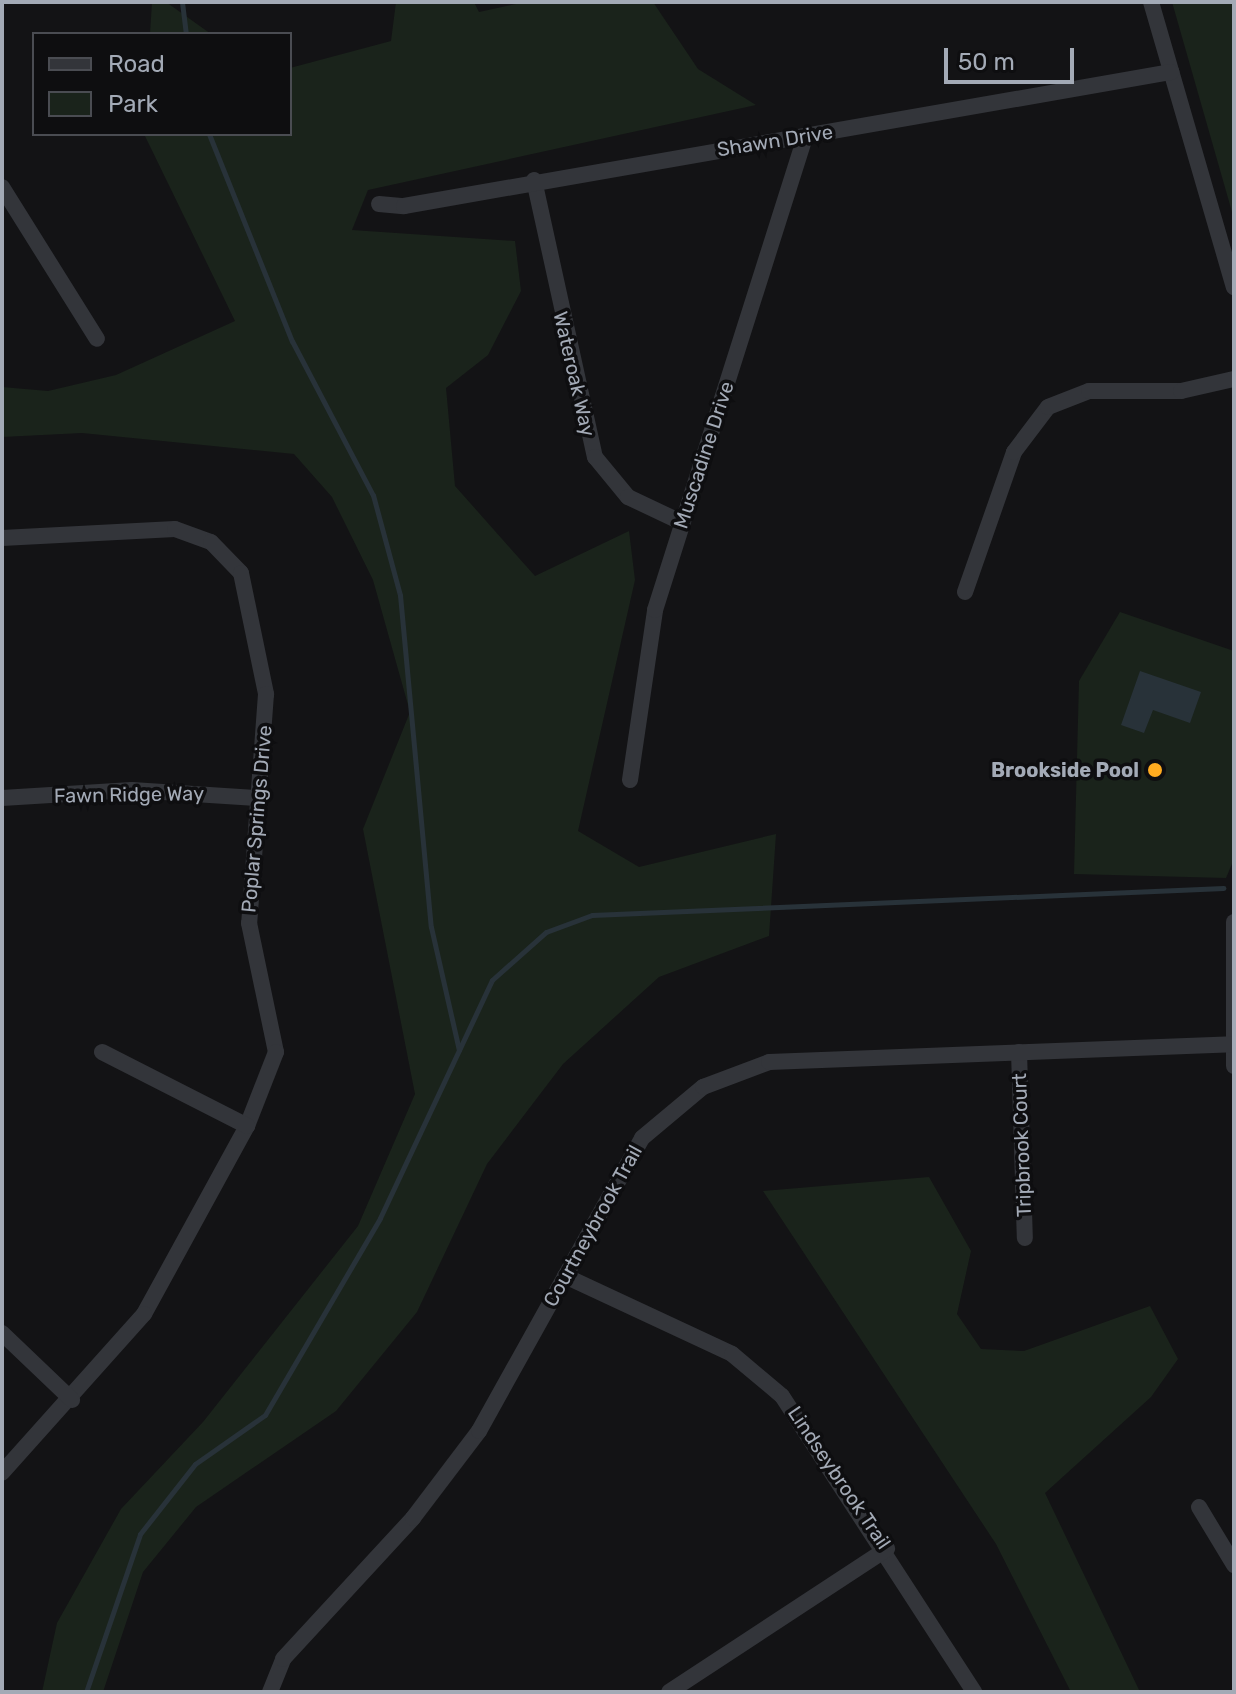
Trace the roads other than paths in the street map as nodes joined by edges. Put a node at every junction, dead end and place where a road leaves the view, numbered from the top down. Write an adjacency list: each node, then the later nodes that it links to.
1 (1151, 2): 2 (street)
2 (1171, 72): 3 (street, Shawn Drive); 8 (street)
3 (805, 136): 4 (street, Shawn Drive); 11 (street, Muscadine Drive)
4 (534, 180): 6 (street, Shawn Drive); 11 (street, Wateroak Way)
5 (2, 187): 7 (street)
6 (379, 204)
7 (9, 213): 9 (street)
8 (1234, 287)
9 (97, 339)
10 (1234, 379): 13 (street)
11 (681, 522): 14 (street, Muscadine Drive)
12 (2, 538): 16 (street, Poplar Springs Drive)
13 (965, 592)
14 (630, 780)
15 (2, 798): 16 (street, Fawn Ridge Way)
16 (257, 798): 22 (street, Poplar Springs Drive)
17 (1234, 922): 18 (street)
18 (1233, 1044): 20 (street, Courtneybrook Trail); 21 (street)
19 (102, 1052): 22 (street)
20 (1019, 1052): 23 (street, Tripbrook Court); 24 (street, Courtneybrook Trail)
21 (1234, 1066)
22 (247, 1126): 26 (street, Poplar Springs Drive)
23 (1025, 1238)
24 (565, 1276): 29 (street, Lindseybrook Trail); 31 (street, Courtneybrook Trail)
25 (2, 1333): 26 (street)
26 (72, 1400): 27 (street, Poplar Springs Drive)
27 (2, 1473)
28 (1199, 1507): 30 (street)
29 (887, 1549): 32 (street); 33 (street, Lindseybrook Trail)
30 (1234, 1565)
31 (270, 1692)
32 (669, 1692)
33 (974, 1692)

